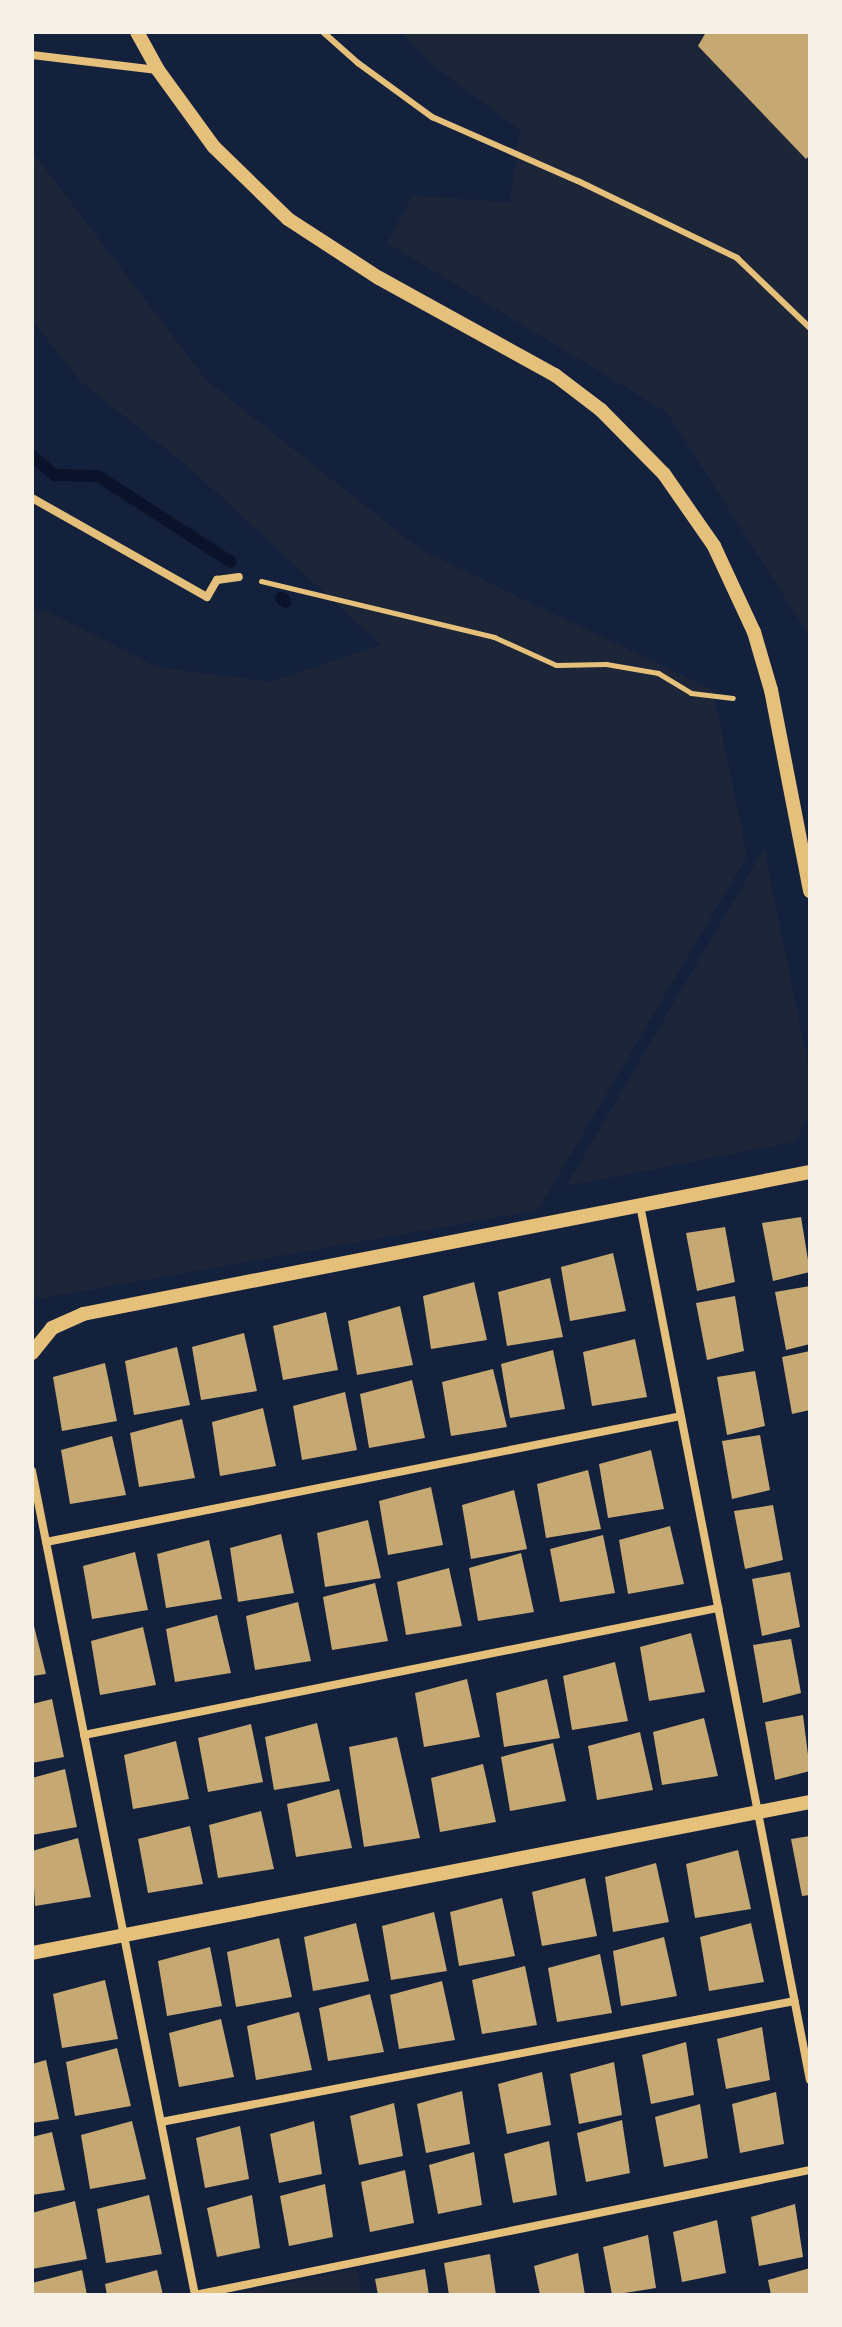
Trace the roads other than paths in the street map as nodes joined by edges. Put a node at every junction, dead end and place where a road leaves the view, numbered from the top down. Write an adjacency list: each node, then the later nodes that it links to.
1 (137, 32): 4 (street)
2 (323, 32): 5 (lane)
3 (32, 55): 4 (street)
4 (158, 70): 8 (street)
5 (810, 328)
6 (32, 498): 7 (street)
7 (239, 577)
8 (810, 891)
9 (810, 1172): 10 (street)
10 (640, 1205): 11 (street); 12 (street)
11 (32, 1353)
12 (681, 1416): 14 (street); 15 (street)
13 (32, 1471): 14 (street)
14 (46, 1542): 16 (street)
15 (718, 1608): 16 (street); 18 (street)
16 (84, 1735): 19 (street)
17 (810, 1802): 18 (street)
18 (758, 1812): 19 (street); 21 (street)
19 (124, 1935): 20 (street); 23 (street)
20 (32, 1953)
21 (795, 2001): 22 (street); 23 (street)
22 (810, 2080)
23 (161, 2122): 25 (street)
24 (810, 2170): 25 (street)
25 (195, 2295)

